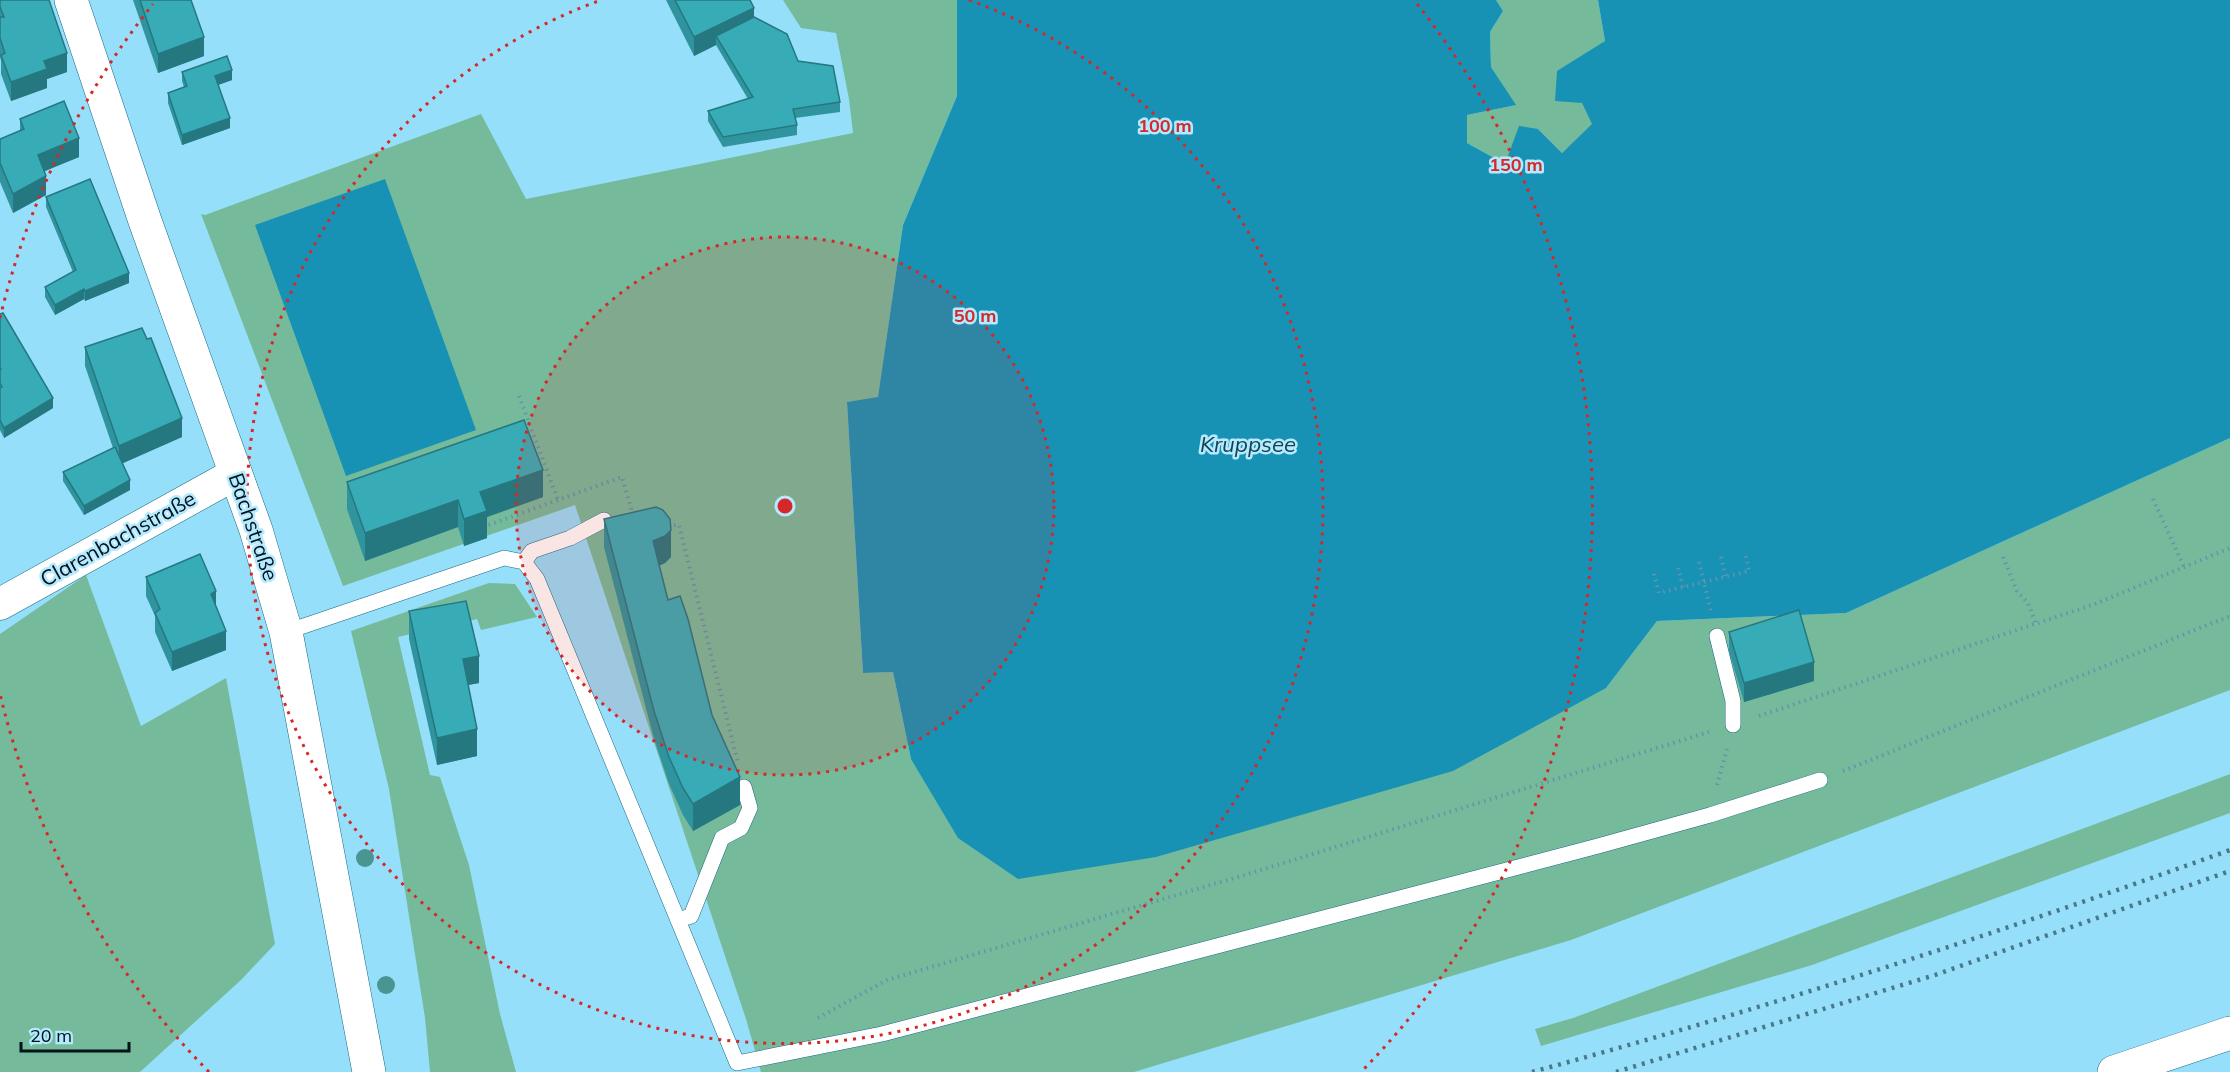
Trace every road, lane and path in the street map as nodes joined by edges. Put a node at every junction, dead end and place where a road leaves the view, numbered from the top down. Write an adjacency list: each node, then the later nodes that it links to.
1 (71, 0): 3 (street, Bachstraße)
2 (519, 396): 5 (path)
3 (235, 474): 22 (street, Clarenbachstraße); 25 (street, Bachstraße)
4 (2153, 498): 16 (path)
5 (558, 500): 6 (path); 9 (path)
6 (633, 517)
7 (604, 520): 14 (lane)
8 (658, 526): 29 (path)
9 (482, 527)
10 (2230, 548): 16 (path)
11 (1745, 552): 19 (path)
12 (2003, 557): 24 (path)
13 (1721, 558): 19 (path)
14 (524, 562): 25 (lane); 31 (lane)
15 (1699, 562): 20 (path)
16 (2184, 567): 24 (path)
17 (1678, 568): 21 (path)
18 (1654, 574): 21 (path)
19 (1725, 576): 20 (path)
20 (1704, 582): 21 (path); 26 (path)
21 (1683, 587)
22 (0, 604)
23 (2230, 616): 28 (path)
24 (2036, 624): 27 (path)
25 (286, 632): 34 (street, Bachstraße)
26 (1717, 636): 27 (lane)
27 (1733, 725): 30 (path); 32 (path)
28 (1820, 780): 30 (lane)
29 (744, 787): 31 (lane)
30 (1710, 815): 31 (lane)
31 (678, 921)
32 (817, 1019)
33 (2230, 1033): 35 (street)
34 (369, 1072)
35 (2114, 1072)

